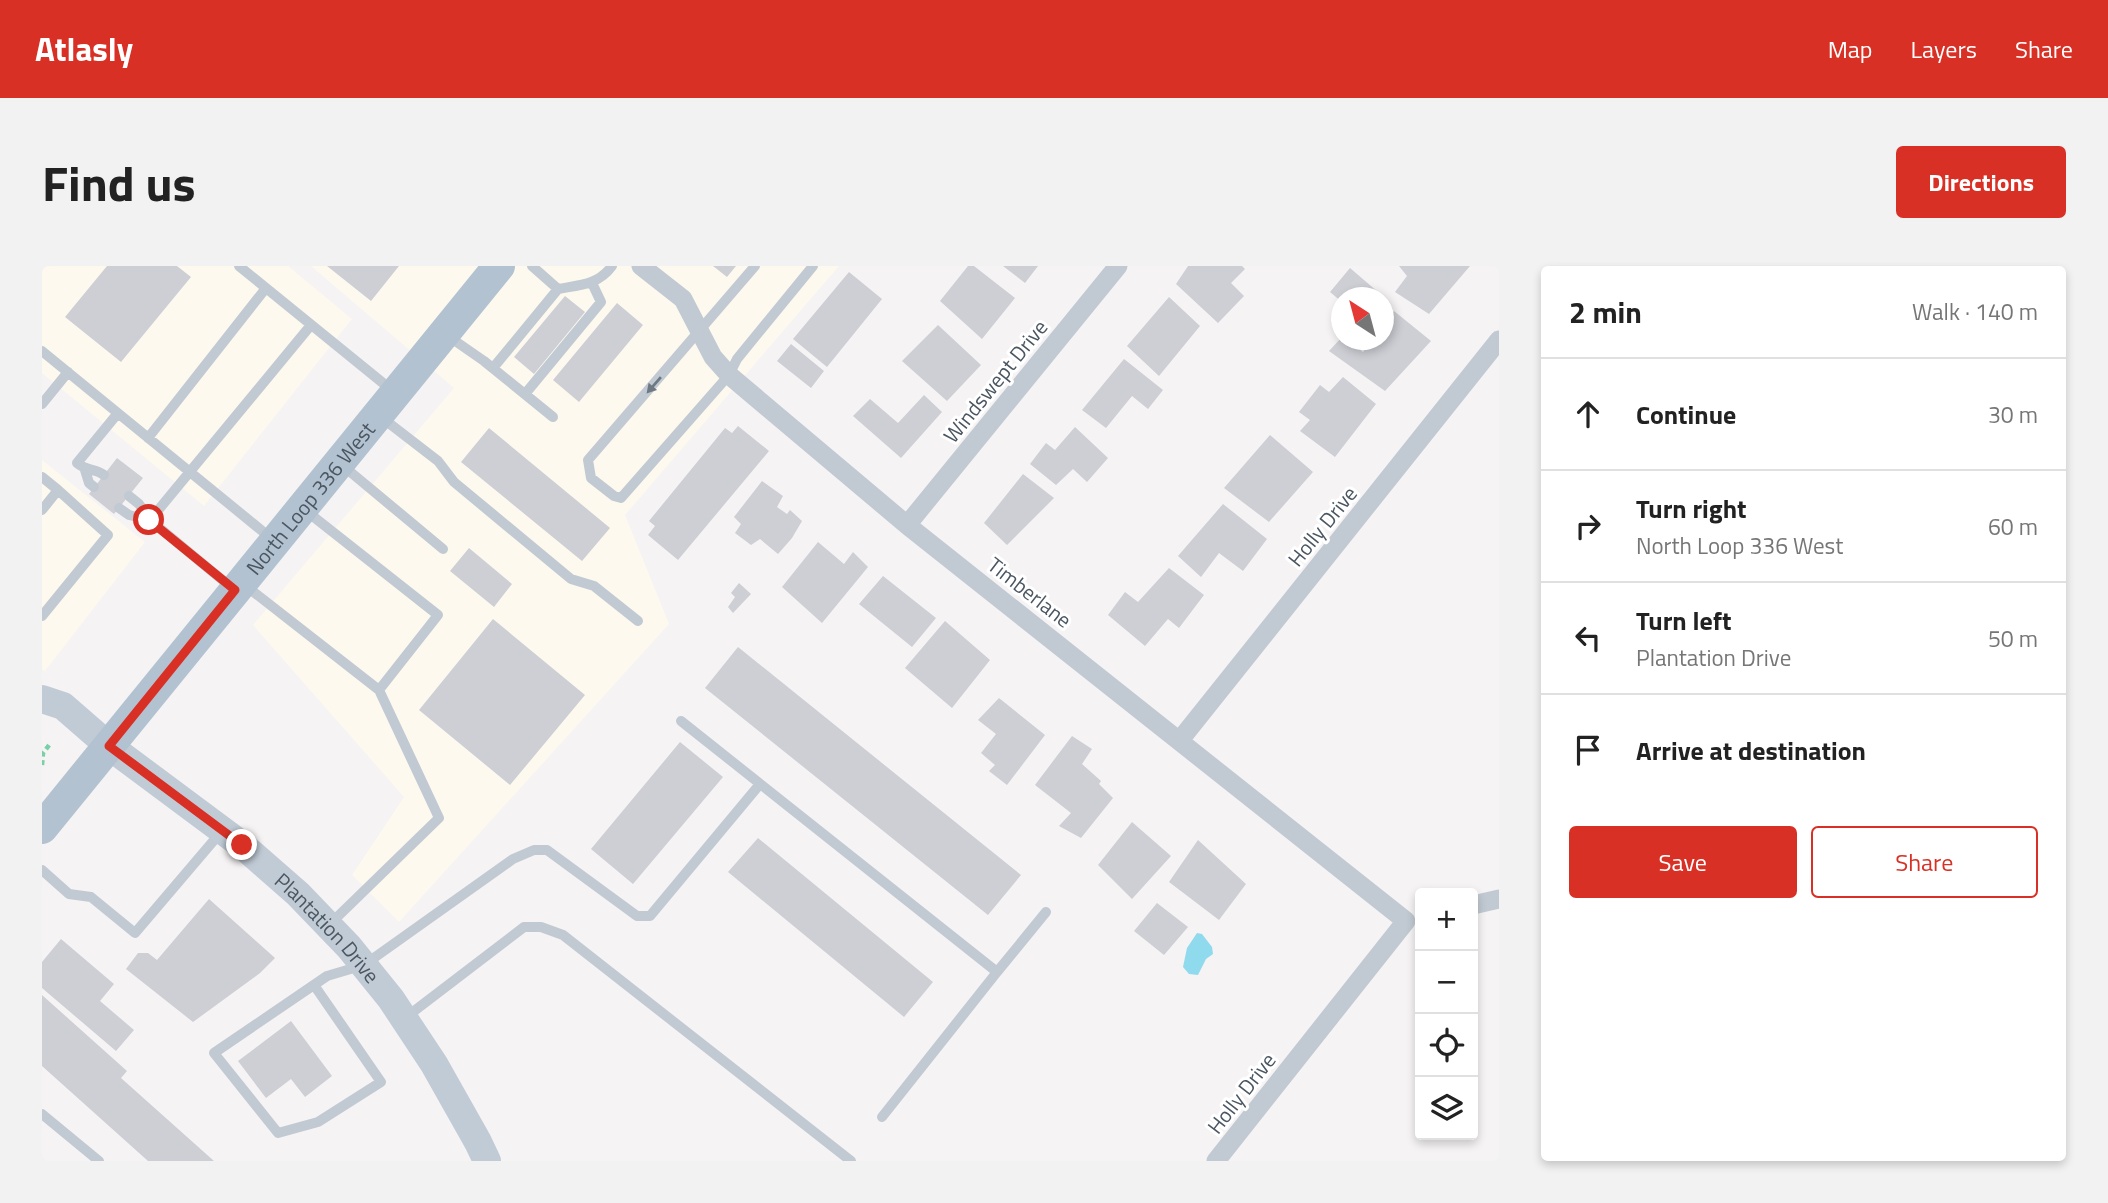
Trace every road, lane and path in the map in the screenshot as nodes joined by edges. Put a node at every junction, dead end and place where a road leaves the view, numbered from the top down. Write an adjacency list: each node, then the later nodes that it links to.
1 (239, 266): 10 (lane)
2 (499, 266): 13 (main road, North Loop 336 West)
3 (532, 266): 11 (lane)
4 (612, 266): 9 (lane)
5 (641, 266): 14 (street, Timberlane)
6 (755, 266): 14 (lane)
7 (813, 266): 20 (lane)
8 (1118, 266): 39 (street, Windswept Drive)
9 (592, 283): 11 (lane); 21 (lane)
10 (266, 288): 12 (lane); 26 (lane)
11 (558, 289): 18 (lane)
12 (311, 325): 23 (lane); 29 (lane)
13 (444, 333): 18 (lane); 23 (main road, North Loop 336 West)
14 (699, 334): 20 (street, Timberlane); 20 (lane, one-way to 20)
15 (1499, 340): 17 (street, Holly Drive)
16 (42, 351): 19 (lane)
17 (1492, 363): 48 (street, Holly Drive)
18 (493, 368): 21 (lane)
19 (68, 372): 22 (lane); 24 (lane)
20 (729, 375): 39 (street, Timberlane)
21 (525, 394): 25 (lane)
22 (42, 404)
23 (387, 404): 27 (main road, North Loop 336 West); 44 (lane)
24 (118, 414): 26 (lane); 28 (lane)
25 (553, 417)
26 (148, 438): 29 (lane)
27 (339, 463): 36 (main road, North Loop 336 West); 41 (lane)
28 (81, 466): 30 (lane); 32 (lane)
29 (191, 472): 38 (lane); 40 (lane)
30 (104, 475)
31 (42, 477): 33 (lane)
32 (94, 487)
33 (58, 491): 37 (lane); 43 (lane)
34 (129, 496): 38 (lane)
35 (119, 508): 38 (lane)
36 (302, 508): 40 (main road, North Loop 336 West); 45 (lane)
37 (42, 510)
38 (149, 520): 42 (lane)
39 (907, 525): 48 (street, Timberlane)
40 (275, 541): 42 (main road, North Loop 336 West)
41 (443, 549)
42 (239, 586): 45 (lane); 50 (main road, North Loop 336 West)
43 (42, 616)
44 (638, 621)
45 (379, 690): 60 (lane)
46 (42, 699): 50 (street, Plantation Drive)
47 (681, 721): 52 (lane)
48 (1180, 740): 59 (street, Timberlane)
49 (50, 744): 51 (path)
50 (109, 746): 53 (main road, North Loop 336 West); 54 (street, Plantation Drive)
51 (42, 765)
52 (760, 784): 61 (lane); 62 (lane)
53 (42, 828)
54 (222, 830): 55 (lane); 60 (street, Plantation Drive)
55 (42, 870)
56 (1499, 899): 57 (street)
57 (1478, 904)
58 (1046, 912): 62 (lane)
59 (1413, 920): 70 (street, Holly Drive)
60 (328, 925): 61 (street, Plantation Drive)
61 (364, 965): 63 (lane); 64 (street, Plantation Drive)
62 (997, 972): 66 (lane)
63 (314, 985): 63 (lane)
64 (404, 1018): 68 (street, Plantation Drive); 69 (lane)
65 (42, 1114): 67 (lane)
66 (882, 1117)
67 (99, 1161)
68 (487, 1161)
69 (851, 1161)
70 (1216, 1161)

